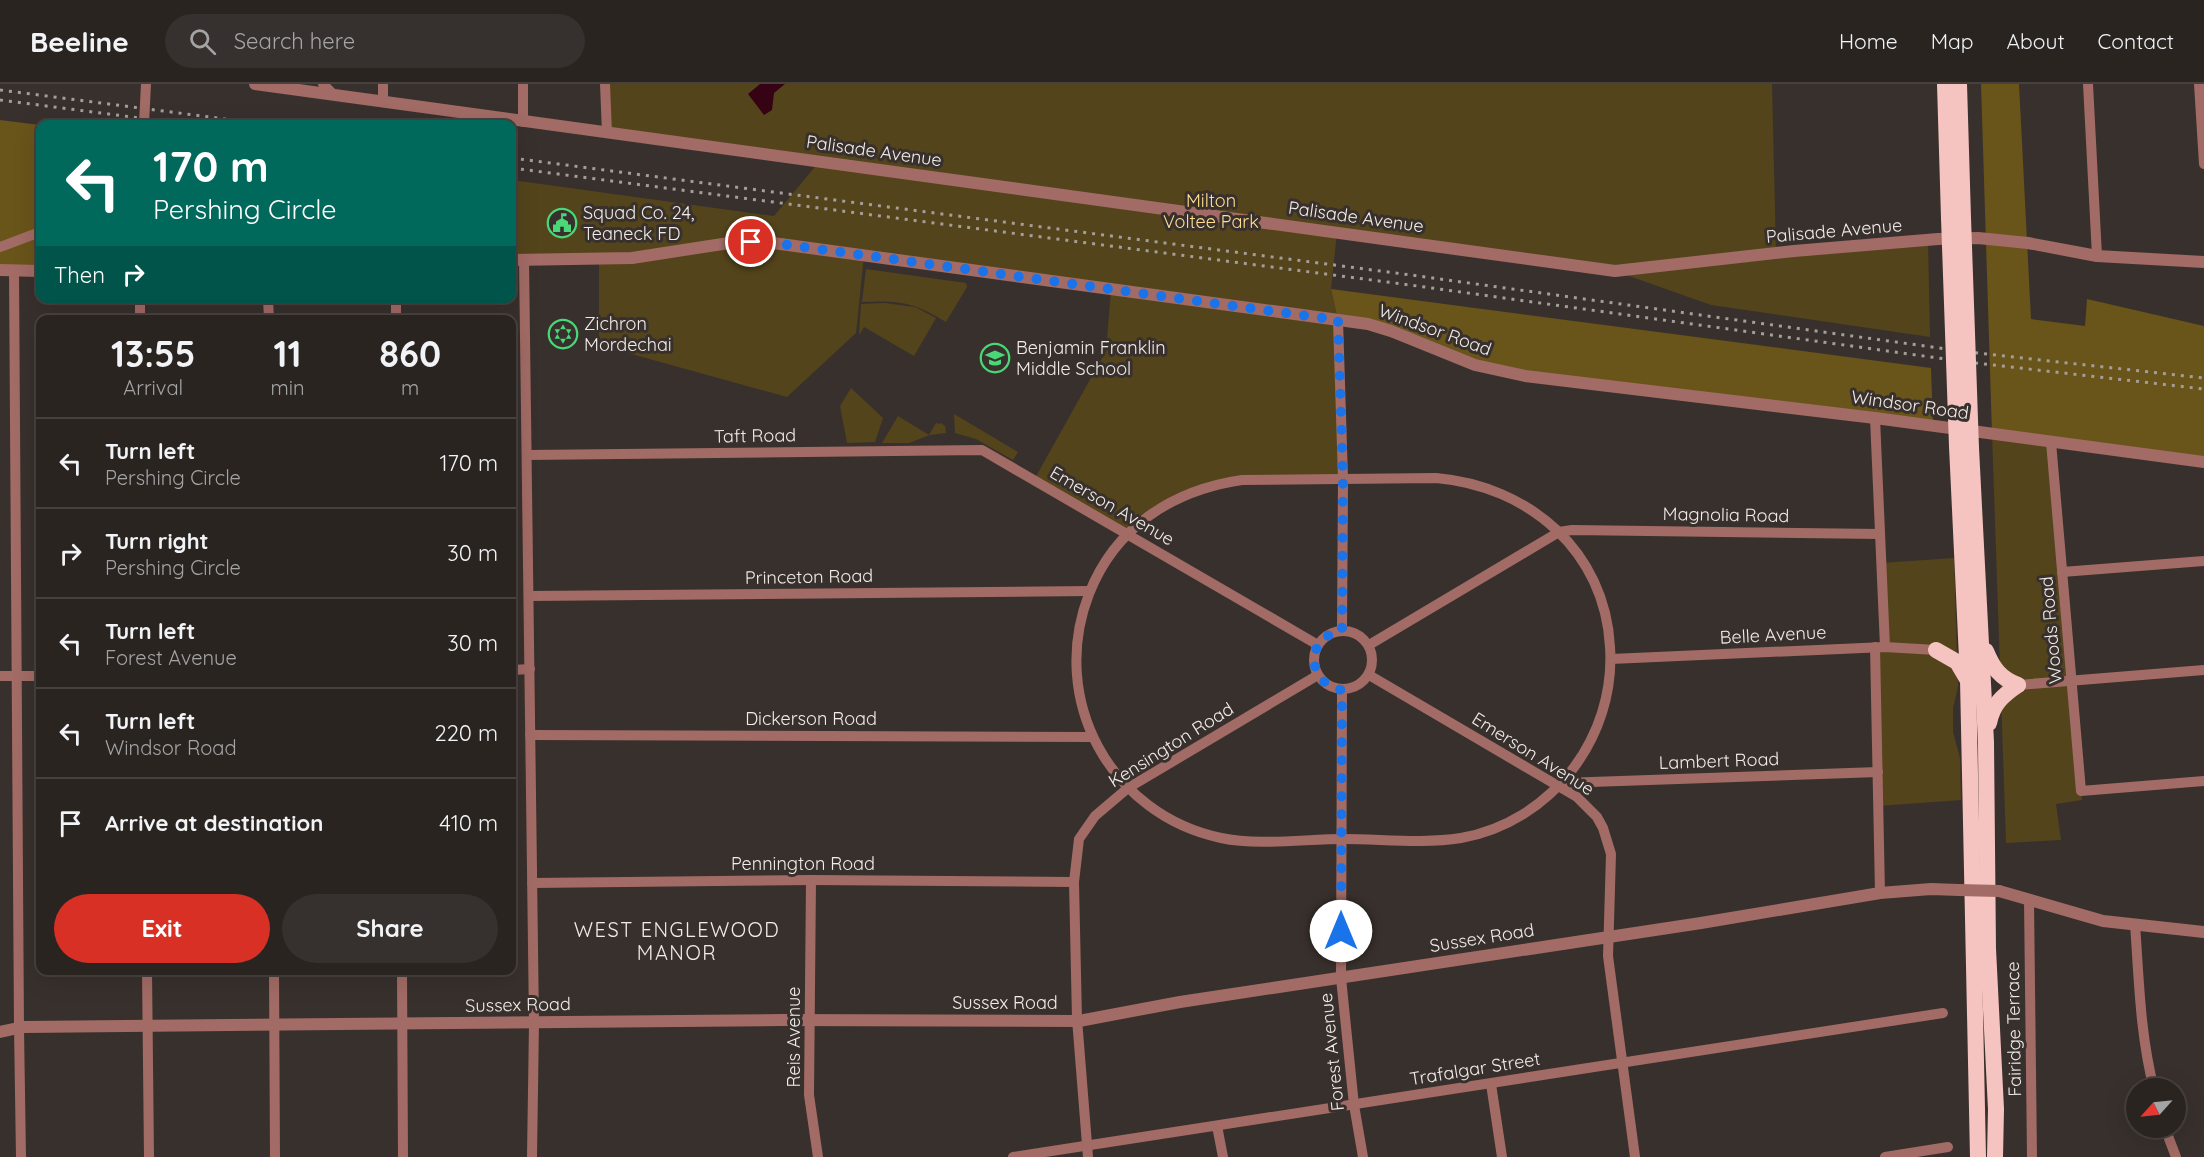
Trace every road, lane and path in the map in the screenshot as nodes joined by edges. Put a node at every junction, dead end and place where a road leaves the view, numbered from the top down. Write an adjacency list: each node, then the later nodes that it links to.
1 (146, 84): 13 (street, bridge)
2 (255, 84): 11 (street, Palisade Avenue)
3 (323, 84): 11 (street)
4 (382, 84): 12 (street)
5 (523, 84): 16 (street)
6 (605, 84): 17 (street)
7 (1945, 84): 19 (highway)
8 (1959, 84): 19 (highway)
9 (2088, 84): 22 (street)
10 (2199, 84): 18 (street)
11 (334, 95): 12 (street, Palisade Avenue)
12 (383, 101): 14 (street, Palisade Avenue)
13 (144, 120)
14 (511, 120)
15 (516, 121): 16 (street, Palisade Avenue)
16 (524, 122): 17 (street, Palisade Avenue)
17 (607, 133): 22 (street, Palisade Avenue)
18 (2204, 164)
19 (1956, 218): 31 (highway, bridge)
20 (36, 234): 21 (street)
21 (0, 247)
22 (2097, 256): 24 (street, Palisade Avenue)
23 (518, 260): 28 (street, Windsor Road); 33 (street)
24 (2204, 262)
25 (0, 270): 26 (street)
26 (14, 270): 27 (street); 57 (street)
27 (36, 271)
28 (1338, 320): 29 (street, Windsor Road); 35 (street)
29 (1875, 418): 30 (street, Windsor Road); 38 (street)
30 (2051, 442): 34 (street, Windsor Road); 40 (street, Woods Road)
31 (1964, 447): 43 (highway); 45 (highway)
32 (982, 450): 33 (street, Taft Road); 37 (street, Emerson Avenue)
33 (527, 455): 42 (street)
34 (2204, 462)
35 (1343, 479): 36 (street); 37 (street); 44 (street)
36 (1559, 532): 38 (street, Magnolia Road); 47 (street); 50 (street)
37 (1127, 534): 41 (street); 46 (street, Emerson Avenue)
38 (1880, 534): 48 (street)
39 (2204, 561): 40 (street)
40 (2062, 572): 60 (street, Woods Road)
41 (1090, 591): 42 (street, Princeton Road); 64 (street)
42 (529, 596): 51 (street)
43 (1965, 620): 49 (highway); 59 (highway)
44 (1342, 631): 46 (street); 47 (street)
45 (1982, 640): 61 (highway); 65 (highway)
46 (1318, 645): 54 (street)
47 (1369, 645): 55 (street)
48 (1880, 647): 49 (street, Belle Avenue); 50 (street, Belle Avenue); 66 (street)
49 (1936, 650): 59 (highway)
50 (1611, 658): 68 (street)
51 (530, 669): 52 (street); 63 (street)
52 (516, 670)
53 (2204, 670): 60 (street)
54 (1318, 675): 62 (street); 69 (street, Kensington Road)
55 (1369, 675): 62 (street); 68 (street, Emerson Avenue)
56 (0, 676): 57 (street)
57 (16, 676): 58 (street); 90 (street)
58 (36, 676)
59 (1968, 679): 112 (highway)
60 (2072, 680): 61 (street); 67 (street, Woods Road)
61 (2018, 685): 65 (highway)
62 (1342, 690): 70 (street, Forest Avenue)
63 (530, 735): 64 (street, Dickerson Road); 73 (street)
64 (1092, 737): 69 (street)
65 (1986, 742): 113 (highway)
66 (1878, 772): 68 (street, Lambert Road); 74 (street)
67 (2204, 781)
68 (1560, 784): 70 (street); 78 (street, Emerson Avenue)
69 (1128, 788): 70 (street); 72 (street, Kensington Road)
70 (1341, 839): 82 (street, Forest Avenue)
71 (812, 880): 72 (street, Pennington Road); 73 (street, Pennington Road); 84 (street, Reis Avenue)
72 (1074, 882): 85 (street, Kensington Road)
73 (532, 883): 86 (street)
74 (1881, 893): 75 (street, Sussex Road, bridge); 78 (street, Sussex Road)
75 (2029, 900): 76 (street, Sussex Road); 114 (street, Fairidge Terrace)
76 (2135, 924): 77 (street, Sussex Road); 93 (street)
77 (2204, 932)
78 (1608, 937): 82 (street, Sussex Road); 92 (street, Emerson Avenue)
79 (147, 975): 88 (street)
80 (274, 975): 89 (street)
81 (402, 975): 87 (street)
82 (1341, 978): 85 (street, Sussex Road); 95 (street, Forest Avenue)
83 (1943, 1013): 92 (street, Trafalgar Street)
84 (810, 1020): 85 (street, Sussex Road); 86 (street, Sussex Road); 105 (street, Reis Avenue)
85 (1077, 1021): 99 (street, Kensington Road)
86 (534, 1023): 87 (street, Sussex Road); 104 (street)
87 (402, 1025): 89 (street, Sussex Road); 103 (street)
88 (148, 1026): 89 (street, Sussex Road); 90 (street, Sussex Road); 101 (street)
89 (274, 1026): 102 (street)
90 (19, 1028): 91 (street, Sussex Road); 100 (street)
91 (0, 1032)
92 (1622, 1063): 94 (street, Trafalgar Street); 110 (street, Emerson Avenue)
93 (2152, 1078)
94 (1491, 1084): 95 (street, Trafalgar Street); 109 (street)
95 (1354, 1105): 96 (street, Trafalgar Street); 108 (street, Forest Avenue)
96 (1217, 1126): 99 (street, Trafalgar Street); 107 (street)
97 (2169, 1138): 115 (street)
98 (1948, 1147): 111 (street)
99 (1087, 1151): 106 (street, Trafalgar Street)
100 (21, 1157)
101 (149, 1157)
102 (275, 1157)
103 (403, 1157)
104 (532, 1157)
105 (818, 1157)
106 (1012, 1157)
107 (1223, 1157)
108 (1363, 1157)
109 (1502, 1157)
110 (1635, 1157)
111 (1885, 1157)
112 (1978, 1157)
113 (1995, 1157)
114 (2032, 1157)
115 (2176, 1157)

